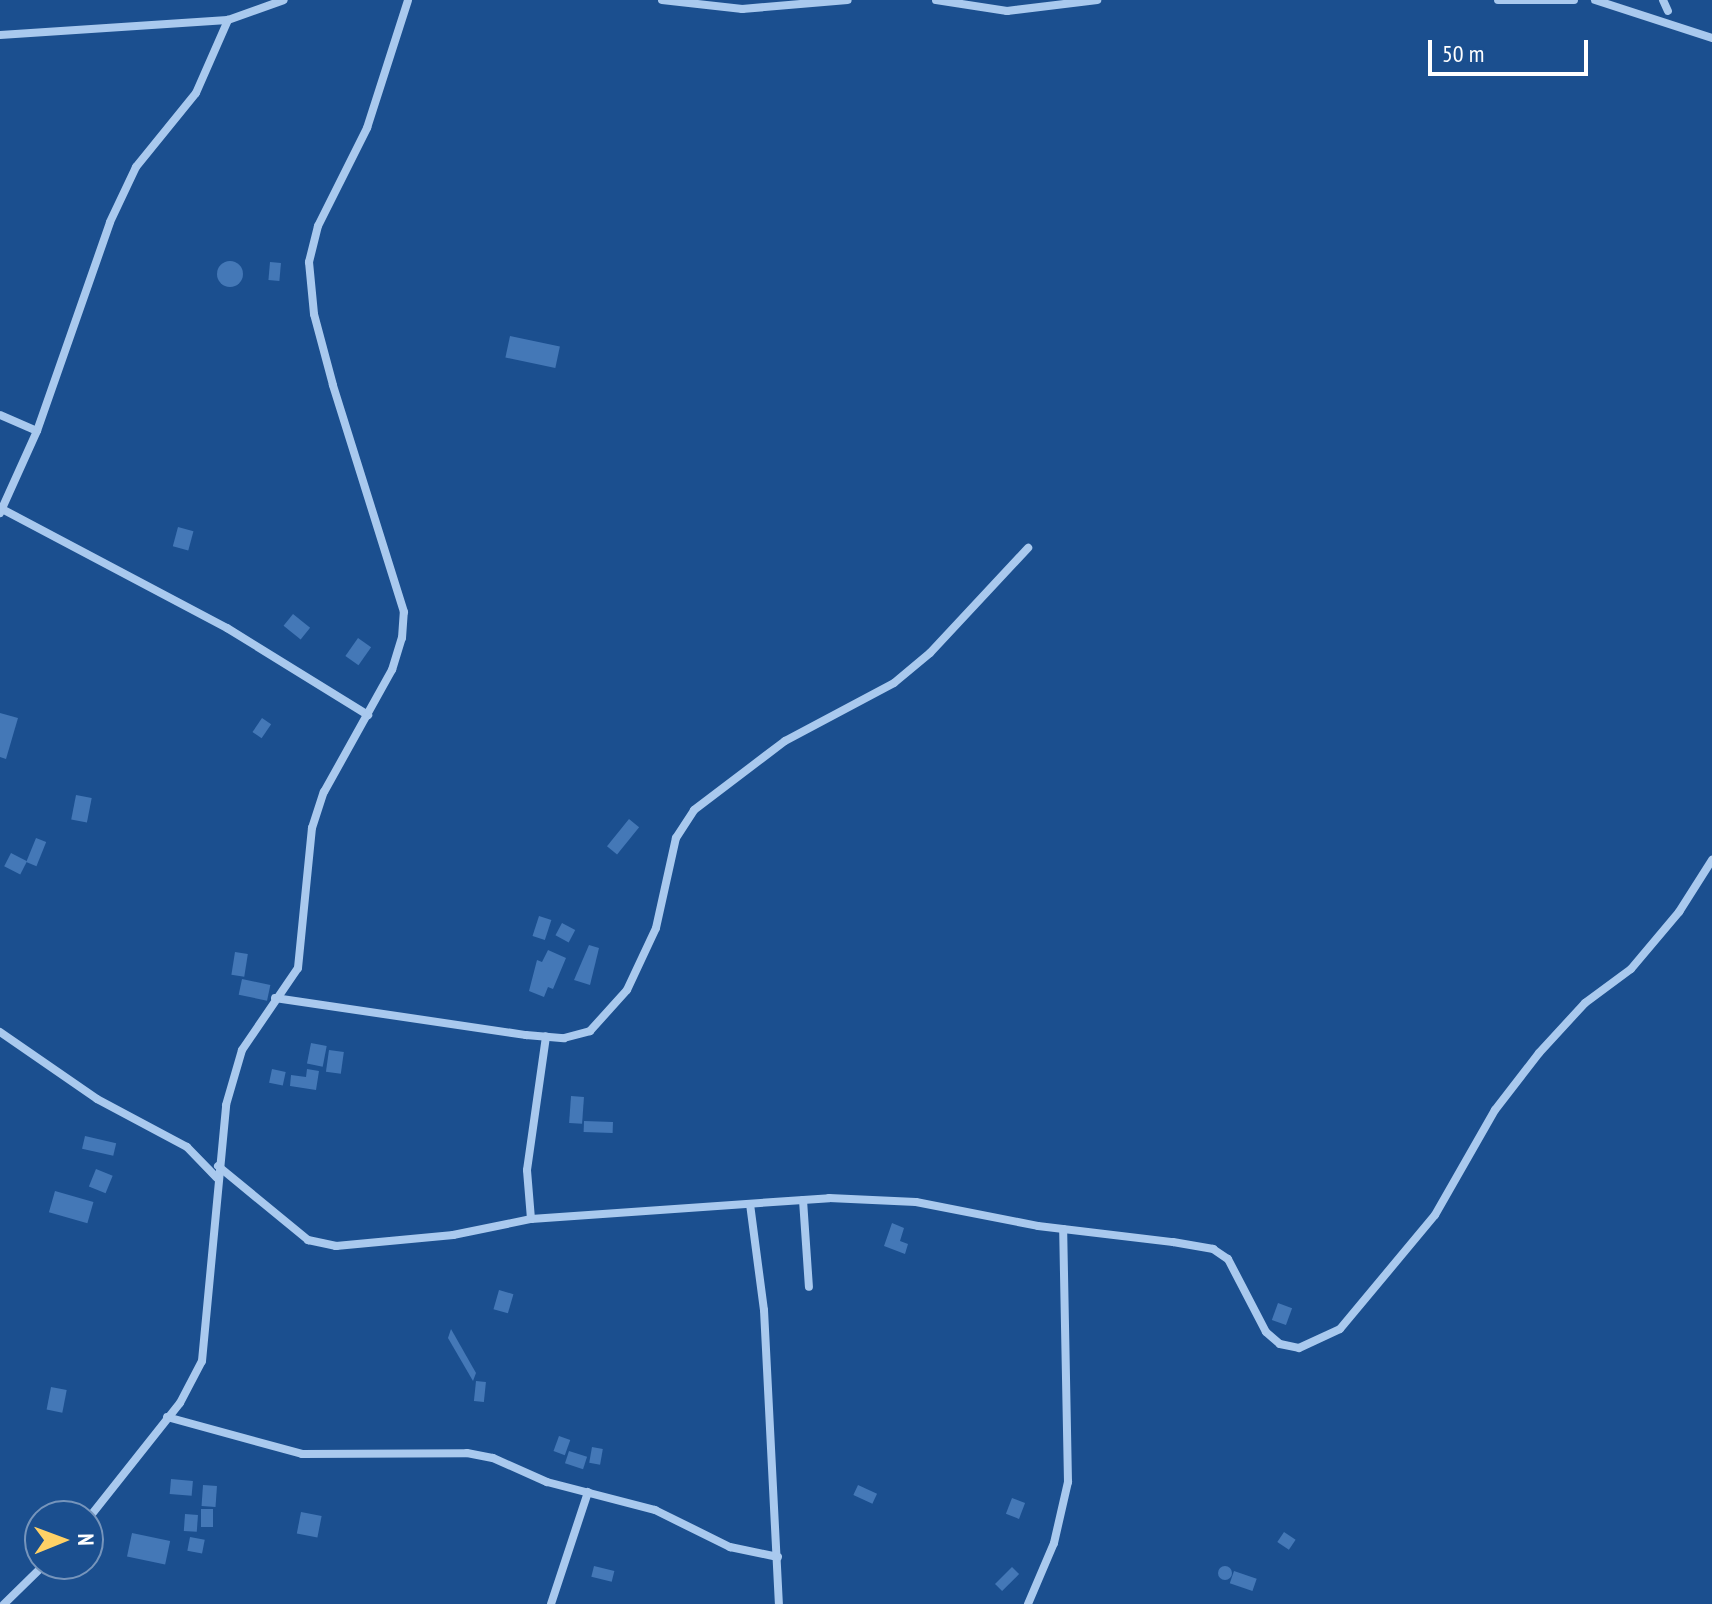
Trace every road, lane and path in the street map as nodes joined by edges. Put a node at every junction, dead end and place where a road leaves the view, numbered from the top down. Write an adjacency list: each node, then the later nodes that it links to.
1 (284, 0): 12 (street)
2 (408, 0): 19 (street)
3 (662, 0): 4 (street)
4 (848, 0)
5 (936, 0): 6 (street)
6 (1097, 0)
7 (1498, 0): 8 (street)
8 (1574, 0)
9 (1595, 0): 14 (street)
10 (1663, 0): 11 (street)
11 (1668, 11)
12 (228, 20): 13 (street); 16 (street)
13 (0, 35)
14 (1712, 38)
15 (0, 415): 16 (street)
16 (37, 431): 17 (street)
17 (1, 511): 19 (street)
18 (1028, 548): 23 (street)
19 (368, 715): 21 (street)
20 (1712, 860): 29 (street)
21 (275, 998): 23 (street); 24 (street)
22 (0, 1032): 25 (street)
23 (546, 1036): 28 (street)
24 (218, 1166): 25 (street); 28 (street)
25 (217, 1178): 31 (street)
26 (803, 1200): 27 (street); 29 (street); 30 (street)
27 (750, 1204): 28 (street); 34 (street)
28 (531, 1219)
29 (1063, 1229): 39 (street)
30 (809, 1287)
31 (167, 1417): 32 (street); 33 (street)
32 (588, 1492): 34 (street); 37 (street)
33 (103, 1500)
34 (778, 1557): 38 (street)
35 (29, 1580): 36 (street)
36 (4, 1604)
37 (551, 1604)
38 (779, 1604)
39 (1028, 1604)

